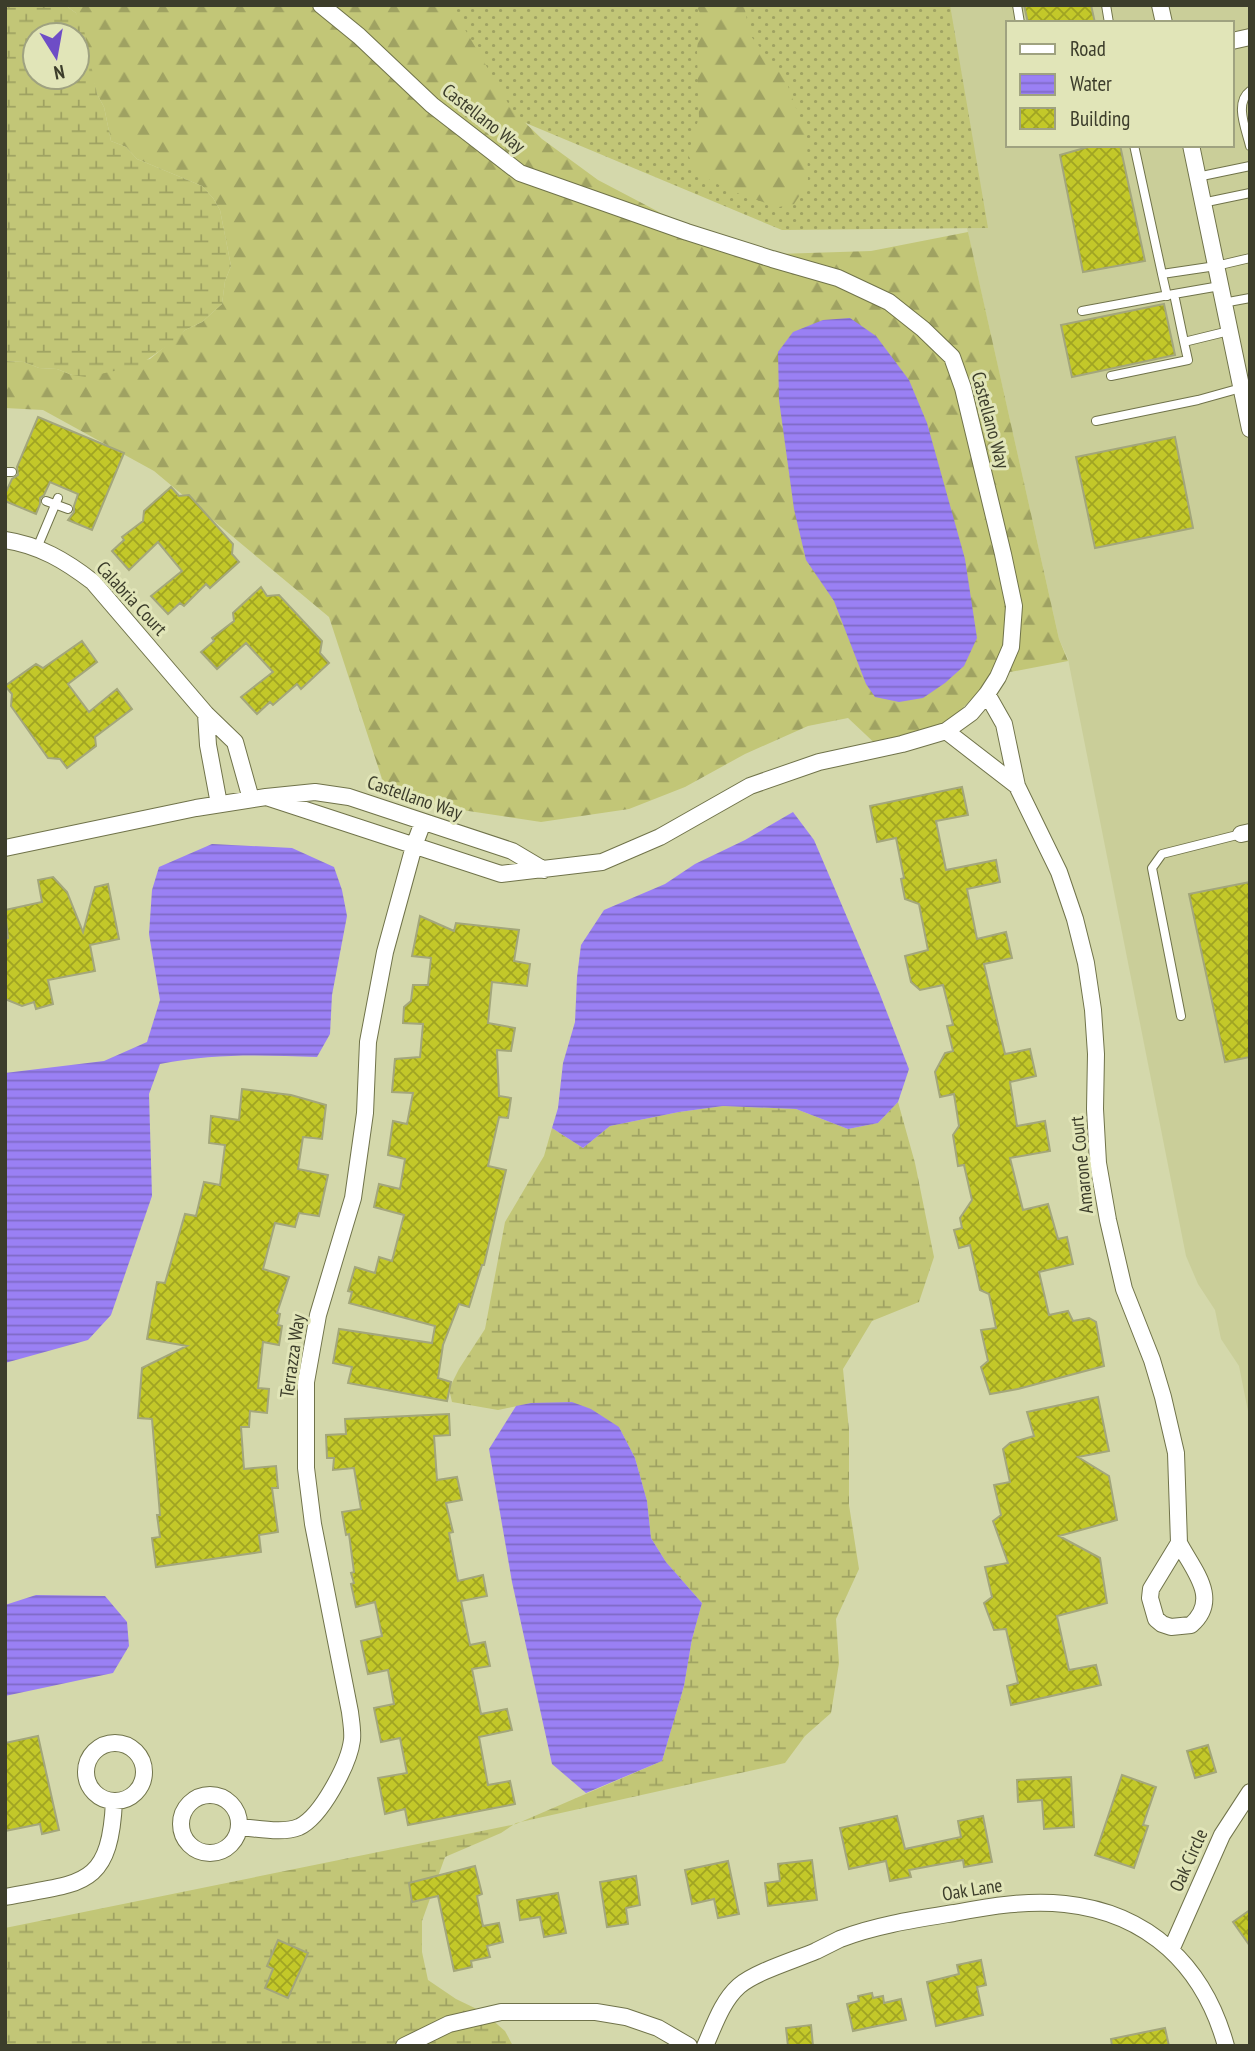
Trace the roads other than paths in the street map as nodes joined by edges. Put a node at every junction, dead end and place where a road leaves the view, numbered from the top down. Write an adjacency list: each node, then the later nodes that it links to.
1 (321, 5): 29 (street, Castellano Way)
2 (1250, 91): 3 (lane)
3 (1250, 146)
4 (1134, 147): 12 (lane)
5 (1191, 147): 7 (street)
6 (1250, 166): 7 (lane)
7 (1197, 177): 9 (street)
8 (1250, 193): 9 (lane)
9 (1202, 203): 11 (street)
10 (1250, 258): 11 (lane)
11 (1216, 266): 12 (lane); 13 (street)
12 (1162, 274): 14 (lane)
13 (1220, 286): 14 (lane); 16 (street)
14 (1170, 295): 17 (lane); 19 (lane)
15 (1250, 298): 16 (lane)
16 (1223, 303): 18 (street)
17 (1082, 311)
18 (1229, 331): 19 (lane); 21 (street)
19 (1184, 342): 20 (lane)
20 (1111, 376)
21 (1241, 388): 22 (lane); 23 (street)
22 (1096, 421)
23 (1250, 429)
24 (46, 501): 25 (lane)
25 (57, 501): 26 (lane); 28 (lane)
26 (68, 509)
27 (5, 540): 28 (street, Calabria Court)
28 (37, 548): 30 (street, Calabria Court)
29 (988, 694): 31 (street, Castellano Way); 32 (street)
30 (206, 714): 33 (street, Calabria Court); 34 (street)
31 (946, 731): 32 (street); 39 (street, Castellano Way)
32 (1017, 786): 41 (street, Amarone Court)
33 (258, 798): 34 (street, Castellano Way); 35 (street, Castellano Way); 37 (street, Castellano Way)
34 (219, 804): 38 (street, Castellano Way)
35 (423, 822): 37 (street, Terrazza Way); 39 (street, Castellano Way)
36 (1245, 833): 40 (lane)
37 (414, 846): 39 (street, Castellano Way); 44 (street, Terrazza Way)
38 (5, 848)
39 (544, 870)
40 (1181, 1016)
41 (1179, 1543): 41 (street, Amarone Court)
42 (1250, 1792): 46 (street, Oak Circle)
43 (114, 1801): 45 (street)
44 (239, 1827)
45 (5, 1898)
46 (1171, 1950): 49 (street, Oak Lane); 50 (street, Oak Lane)
47 (404, 2046): 48 (street)
48 (689, 2046)
49 (705, 2046)
50 (1226, 2046)

